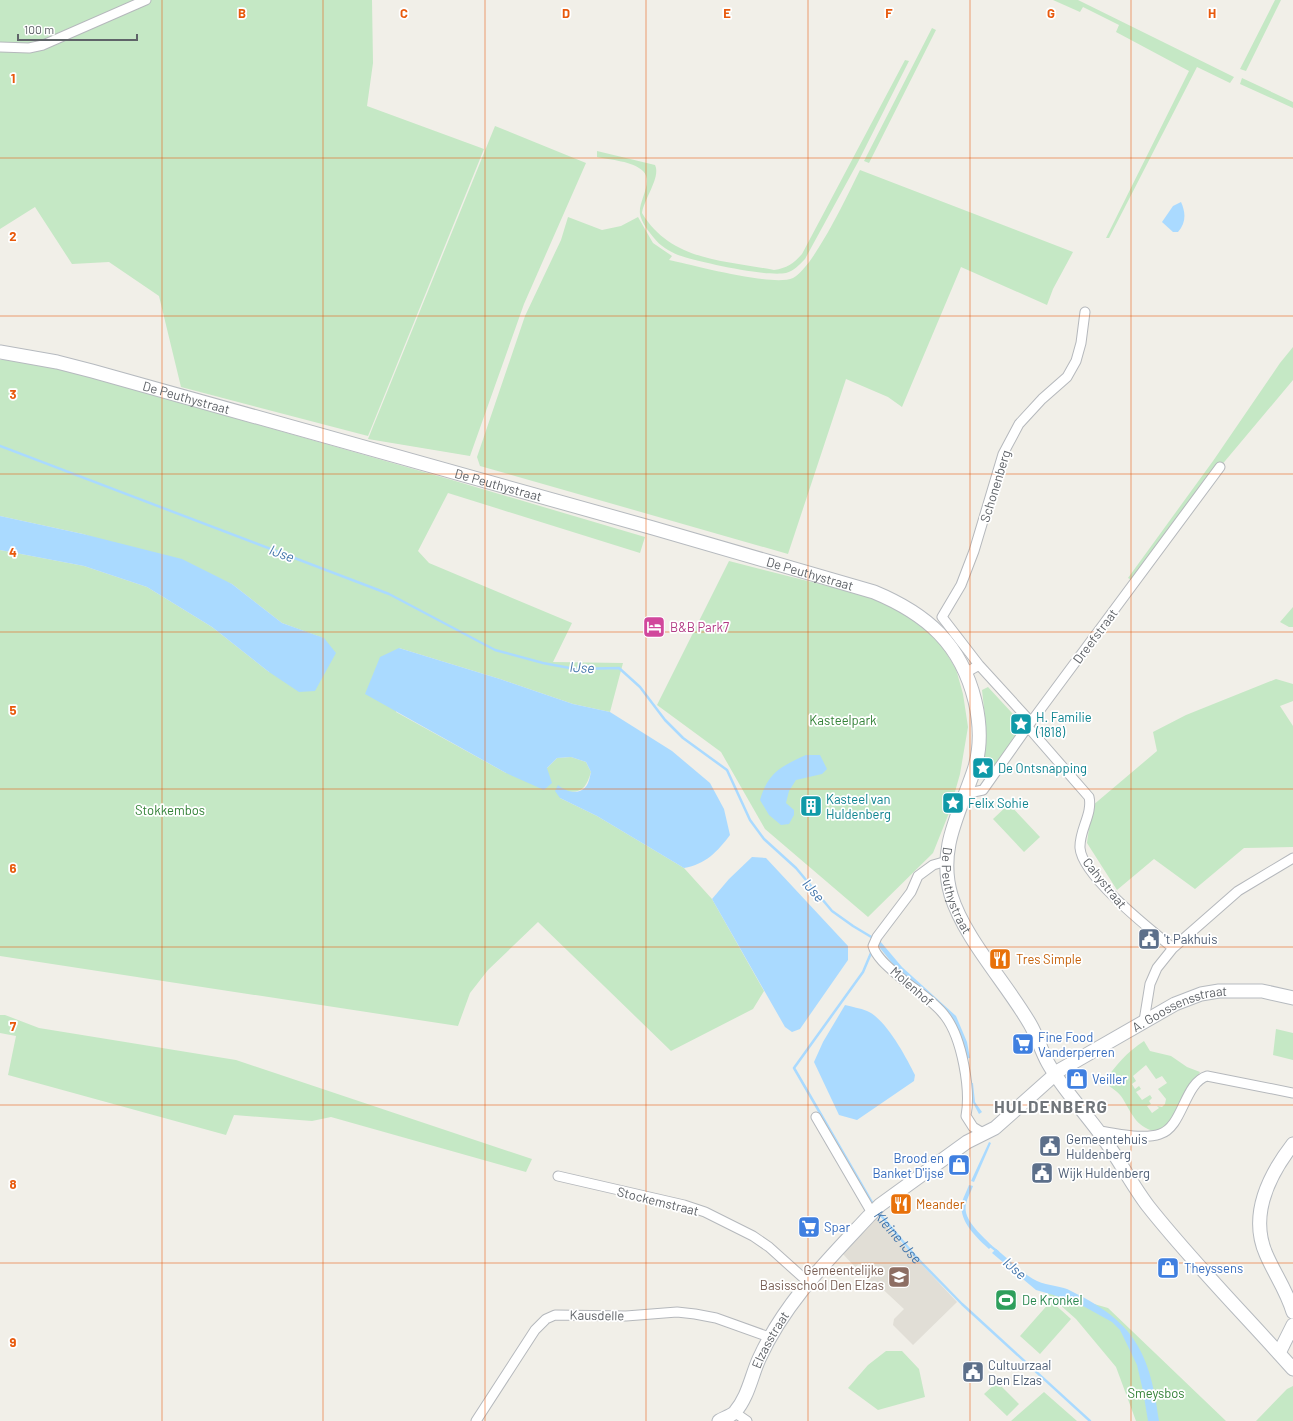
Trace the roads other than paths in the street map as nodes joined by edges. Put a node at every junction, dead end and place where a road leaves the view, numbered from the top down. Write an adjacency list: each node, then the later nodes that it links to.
1 (146, 0): 2 (street)
2 (0, 48)
3 (1085, 312): 6 (street, Schonenberg)
4 (0, 352): 7 (main road, De Peuthystraat)
5 (1220, 467): 8 (street, Dreefstraat)
6 (979, 665): 7 (street); 8 (street)
7 (967, 672): 9 (main road, De Peuthystraat)
8 (1029, 724): 9 (street, Dreefstraat); 12 (street, Cahystraat)
9 (964, 794): 11 (main road, De Peuthystraat)
10 (1293, 858): 12 (street)
11 (947, 861): 15 (main road, De Peuthystraat); 19 (street, Molenhof)
12 (1173, 948): 14 (street)
13 (1293, 998): 14 (main road, A. Goossensstraat)
14 (1144, 1021): 15 (main road, A. Goossensstraat)
15 (1055, 1074): 18 (main road, De Peuthystraat); 19 (main road, A. Goossensstraat)
16 (1293, 1093): 18 (street)
17 (816, 1117): 22 (street)
18 (1098, 1131): 27 (main road, De Peuthystraat)
19 (983, 1133): 22 (main road, Elzasstraat)
20 (1293, 1144): 24 (main road)
21 (558, 1176): 23 (street, Stockemstraat)
22 (874, 1211): 23 (main road, Elzasstraat)
23 (808, 1283): 26 (main road, Elzasstraat)
24 (1293, 1312)
25 (1292, 1329): 27 (main road)
26 (769, 1337): 29 (main road, Elzasstraat); 30 (street, Kausdelle)
27 (1274, 1348): 28 (main road, De Peuthystraat)
28 (1293, 1369)
29 (734, 1412): 31 (main road); 32 (street)
30 (476, 1421)
31 (720, 1421)
32 (748, 1421)

